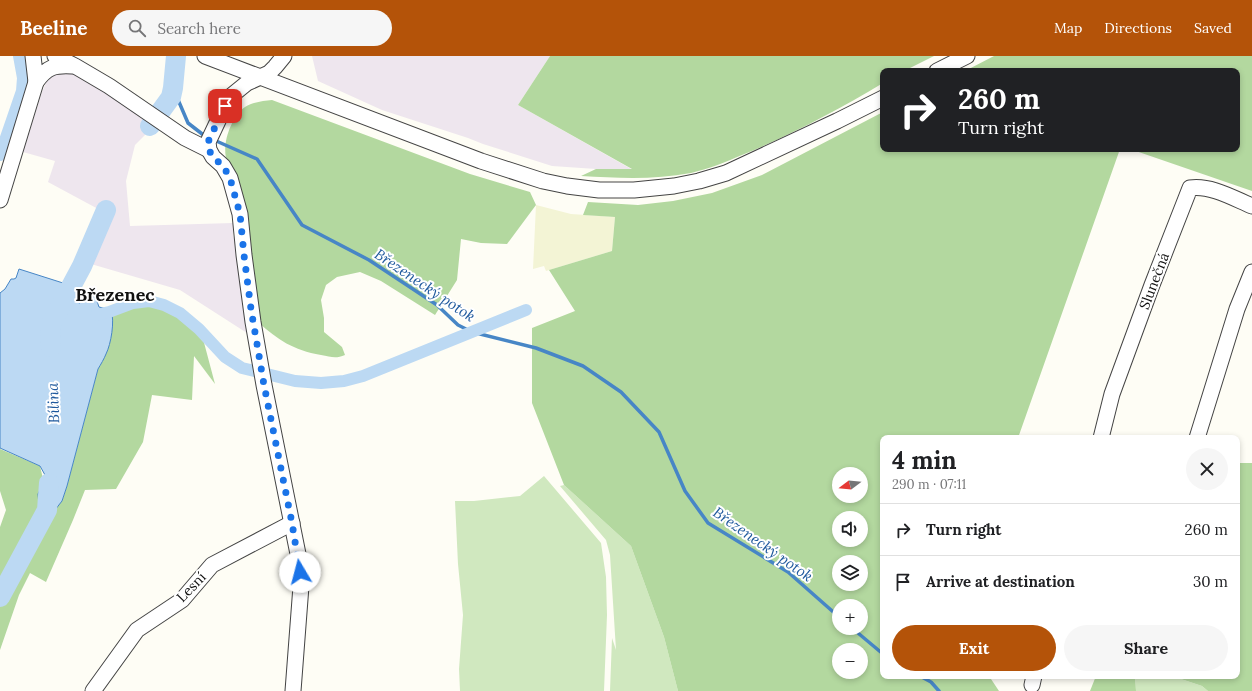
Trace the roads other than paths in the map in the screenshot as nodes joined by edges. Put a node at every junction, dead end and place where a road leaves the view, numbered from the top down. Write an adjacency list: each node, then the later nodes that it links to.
1 (33, 56): 9 (street)
2 (55, 56): 6 (street)
3 (205, 56): 8 (street)
4 (284, 56): 8 (street)
5 (967, 56): 7 (street)
6 (75, 66): 9 (street); 11 (street)
7 (944, 68)
8 (260, 78): 10 (street); 11 (street)
9 (36, 82): 12 (street)
10 (880, 100)
11 (210, 143): 18 (street)
12 (0, 200)
13 (1252, 206): 16 (street, Slunečná)
14 (1252, 272): 15 (street)
15 (1249, 293): 17 (street)
16 (1102, 435)
17 (1198, 435)
18 (292, 523): 19 (street, Lesní); 20 (street)
19 (93, 691)
20 (293, 691)

